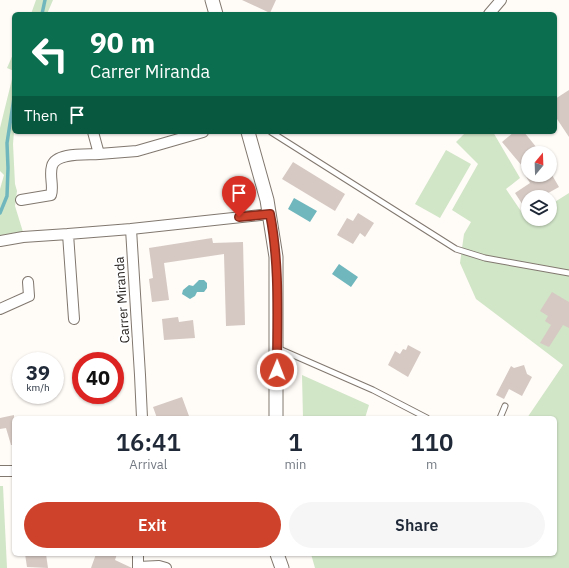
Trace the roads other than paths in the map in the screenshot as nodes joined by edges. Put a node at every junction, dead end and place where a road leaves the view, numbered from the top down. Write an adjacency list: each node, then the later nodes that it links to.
1 (212, 0): 3 (street)
2 (501, 0): 4 (street)
3 (215, 12)
4 (491, 12)
5 (94, 134): 9 (street)
6 (196, 134): 9 (street)
7 (249, 134): 11 (street)
8 (274, 134): 15 (lane)
9 (99, 154): 10 (street)
10 (21, 200)
11 (270, 214): 12 (street); 19 (street)
12 (131, 229): 13 (street); 21 (street, Carrer Miranda)
13 (68, 234): 14 (street); 18 (street)
14 (0, 241)
15 (569, 273)
16 (28, 282): 17 (street)
17 (0, 309)
18 (74, 319)
19 (277, 348): 22 (street); 23 (lane)
20 (506, 406): 24 (lane)
21 (142, 416)
22 (276, 416)
23 (422, 416)
24 (501, 416)
25 (0, 471): 26 (street)
26 (12, 471)
27 (138, 556): 29 (street)
28 (278, 556): 31 (street)
29 (138, 567): 30 (street)
30 (166, 568)
31 (282, 568)

